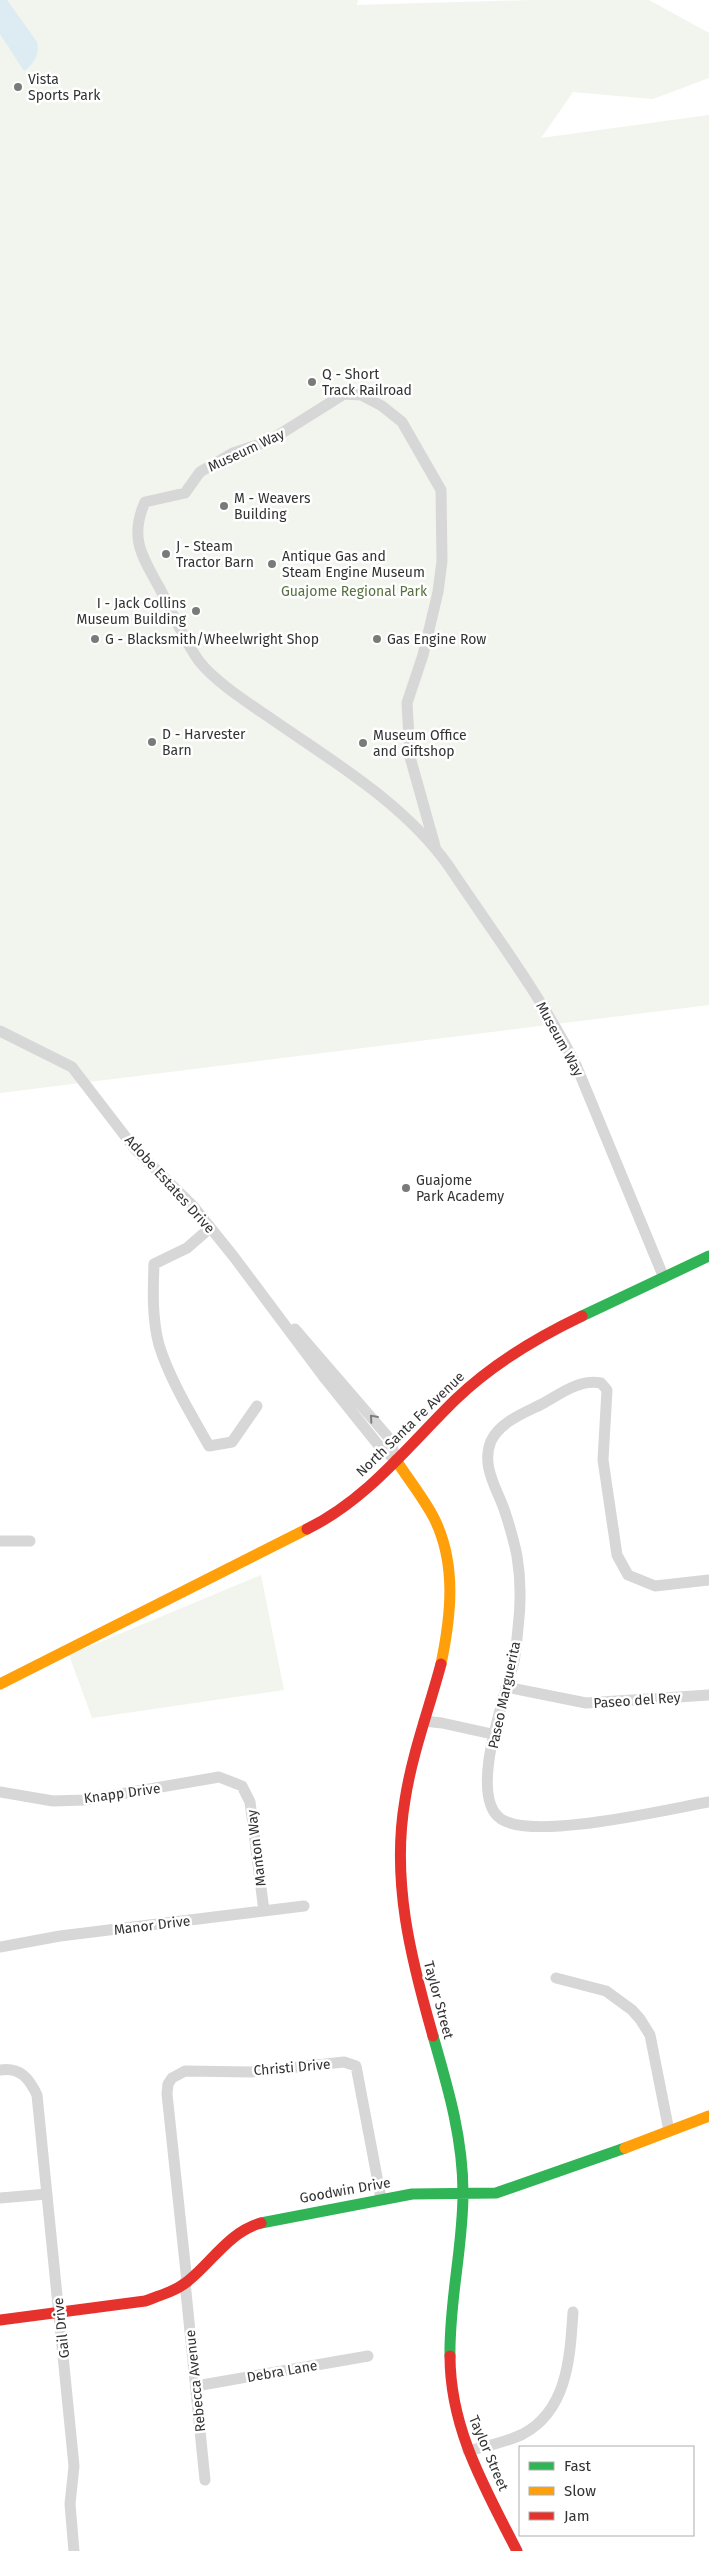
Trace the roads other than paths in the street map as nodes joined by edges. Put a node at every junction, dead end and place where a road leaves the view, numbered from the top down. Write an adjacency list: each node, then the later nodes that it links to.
1 (435, 846): 1 (street, Museum Way); 5 (street, Museum Way)
2 (0, 1031): 3 (street, Adobe Estates Drive)
3 (210, 1228): 6 (street); 7 (street, Adobe Estates Drive)
4 (709, 1256): 5 (main road, North Santa Fe Avenue)
5 (664, 1278): 7 (main road, North Santa Fe Avenue)
6 (257, 1406)
7 (396, 1460): 11 (main road, North Santa Fe Avenue); 14 (main road, Taylor Street)
8 (0, 1541): 9 (street)
9 (30, 1541)
10 (709, 1580): 12 (street, Paseo Marguerita)
11 (0, 1684)
12 (506, 1687): 13 (street, Paseo del Rey); 15 (street, Paseo Marguerita)
13 (709, 1694)
14 (424, 1722): 15 (street); 28 (main road, Taylor Street)
15 (492, 1734): 18 (street, Paseo Marguerita)
16 (242, 1786): 17 (street, Knapp Drive); 20 (street, Manton Way)
17 (0, 1792)
18 (709, 1802)
19 (304, 1906): 20 (street, Manor Drive)
20 (264, 1911): 21 (street, Manor Drive)
21 (0, 1947)
22 (556, 1978): 26 (street)
23 (0, 2070): 27 (street, Gail Drive)
24 (167, 2094): 30 (street, Christi Drive); 31 (street, Rebecca Avenue)
25 (709, 2116): 26 (main road, Goodwin Drive)
26 (669, 2131): 28 (main road, Goodwin Drive)
27 (47, 2194): 29 (street); 33 (street, Gail Drive)
28 (463, 2194): 30 (main road, Goodwin Drive); 37 (main road, Taylor Street)
29 (0, 2198)
30 (381, 2198): 31 (main road, Goodwin Drive)
31 (186, 2282): 33 (main road, Goodwin Drive); 36 (street, Rebecca Avenue)
32 (573, 2312): 37 (street)
33 (60, 2313): 34 (main road, Goodwin Drive); 39 (street, Gail Drive)
34 (0, 2320)
35 (368, 2356): 36 (street, Debra Lane)
36 (196, 2386): 38 (street, Rebecca Avenue)
37 (468, 2451): 40 (main road, Taylor Street)
38 (205, 2480)
39 (74, 2551)
40 (517, 2551)

